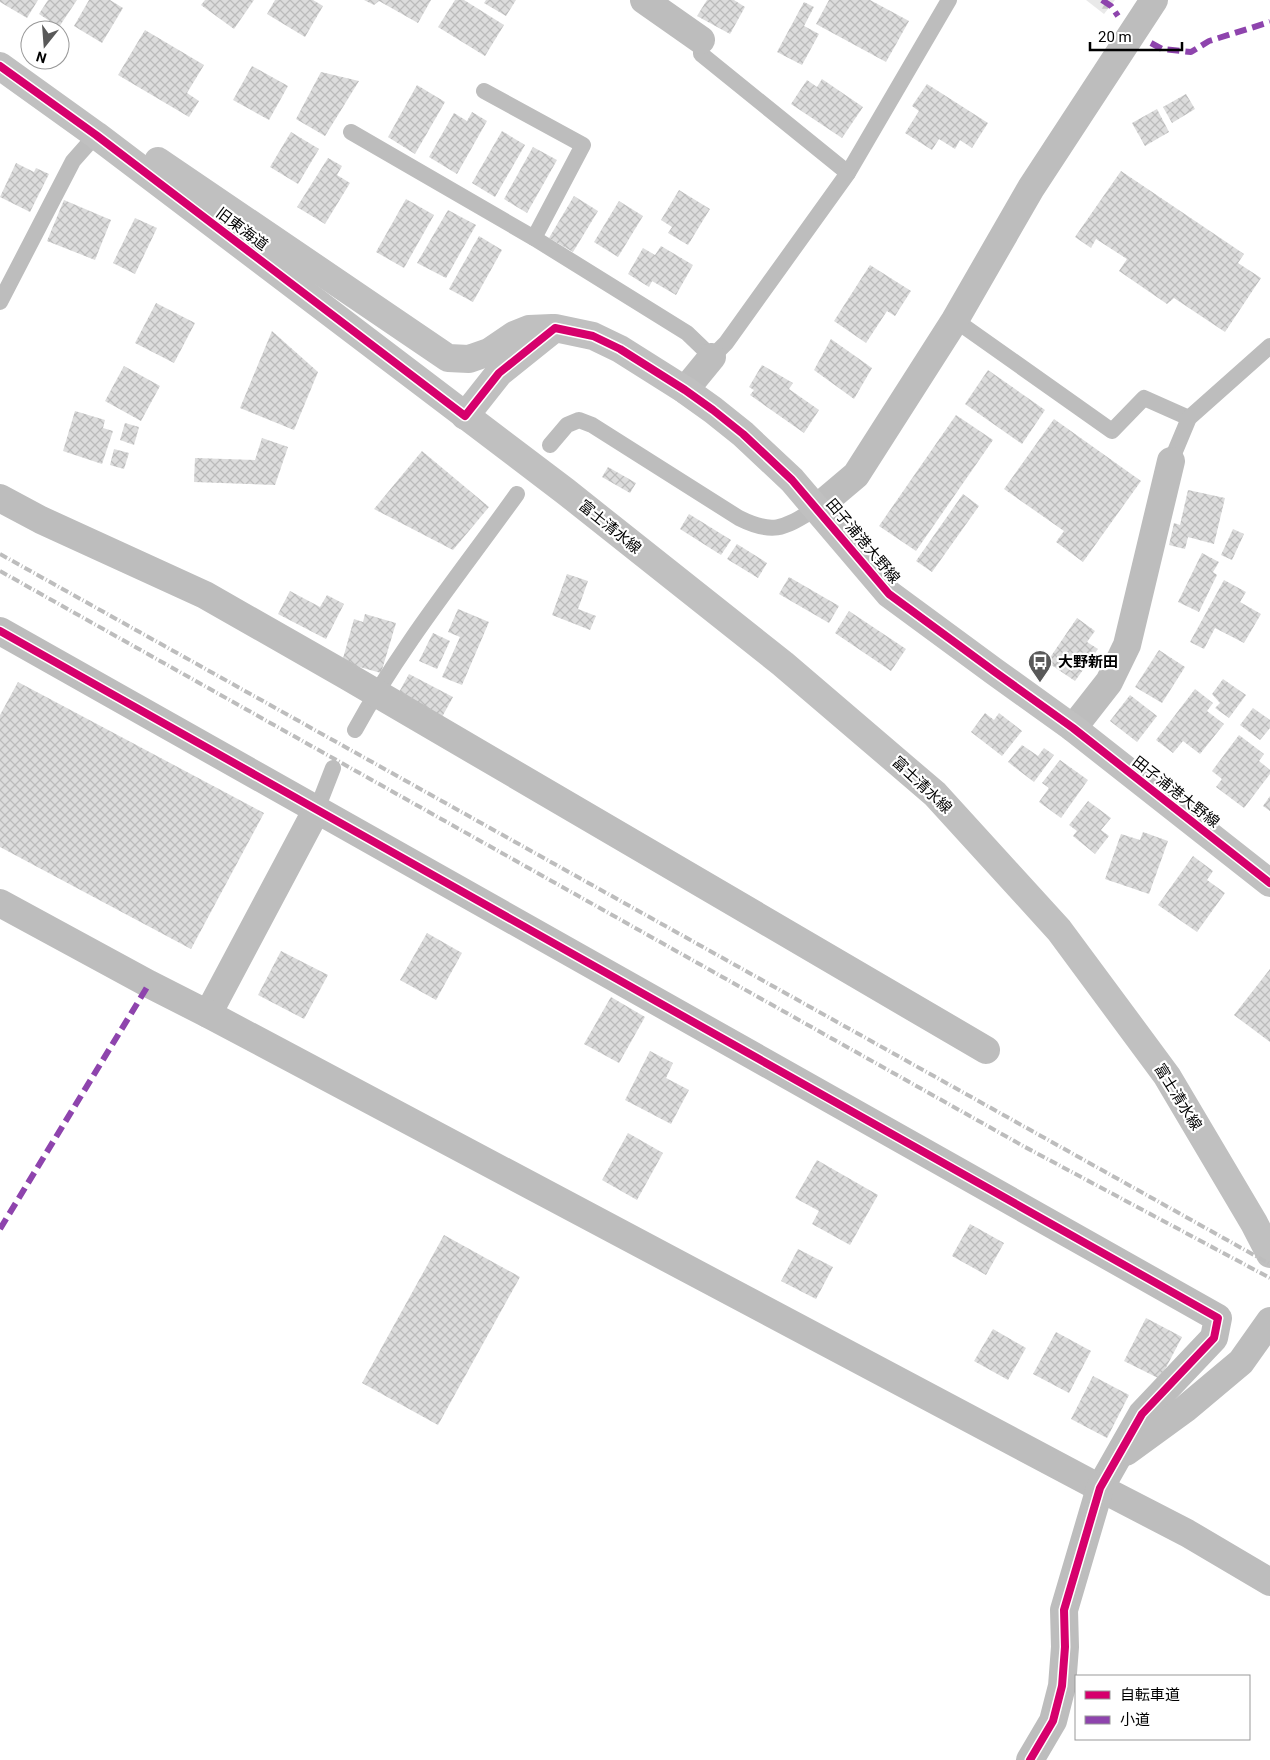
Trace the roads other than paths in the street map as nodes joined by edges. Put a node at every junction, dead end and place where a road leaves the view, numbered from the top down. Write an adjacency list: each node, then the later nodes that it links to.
1 (644, 0): 4 (street)
2 (950, 0): 9 (lane)
3 (1154, 0): 12 (street)
4 (701, 40): 9 (lane)
5 (0, 66): 8 (main road, 旧東海道)
6 (484, 91): 10 (lane)
7 (351, 132): 10 (lane)
8 (96, 136): 11 (lane); 13 (main road, 田子浦港大野線); 17 (main road, 旧東海道)
9 (848, 173): 15 (lane)
10 (534, 238): 15 (lane)
11 (0, 302)
12 (955, 320): 18 (lane); 23 (street)
13 (555, 328): 16 (main road, 田子浦港大野線); 17 (main road)
14 (1270, 346): 18 (lane)
15 (712, 358): 16 (street)
16 (685, 390): 23 (main road, 田子浦港大野線)
17 (465, 416): 34 (main road, 富士清水線)
18 (1189, 418): 20 (lane)
19 (550, 445): 23 (lane)
20 (1172, 461): 26 (street)
21 (517, 494): 25 (lane)
22 (0, 498): 25 (street)
23 (817, 508): 26 (main road, 田子浦港大野線)
24 (0, 631): 29 (street)
25 (375, 692): 27 (lane); 33 (street)
26 (1073, 728): 30 (main road, 田子浦港大野線)
27 (355, 730)
28 (333, 768): 29 (lane)
29 (317, 810): 32 (street); 36 (street)
30 (1270, 883)
31 (0, 902): 32 (street)
32 (208, 1014): 37 (street)
33 (986, 1050)
34 (1270, 1254)
35 (1270, 1321): 36 (street)
36 (1116, 1460): 37 (street)
37 (1100, 1488): 38 (street); 39 (street)
38 (1270, 1582)
39 (1030, 1760)

